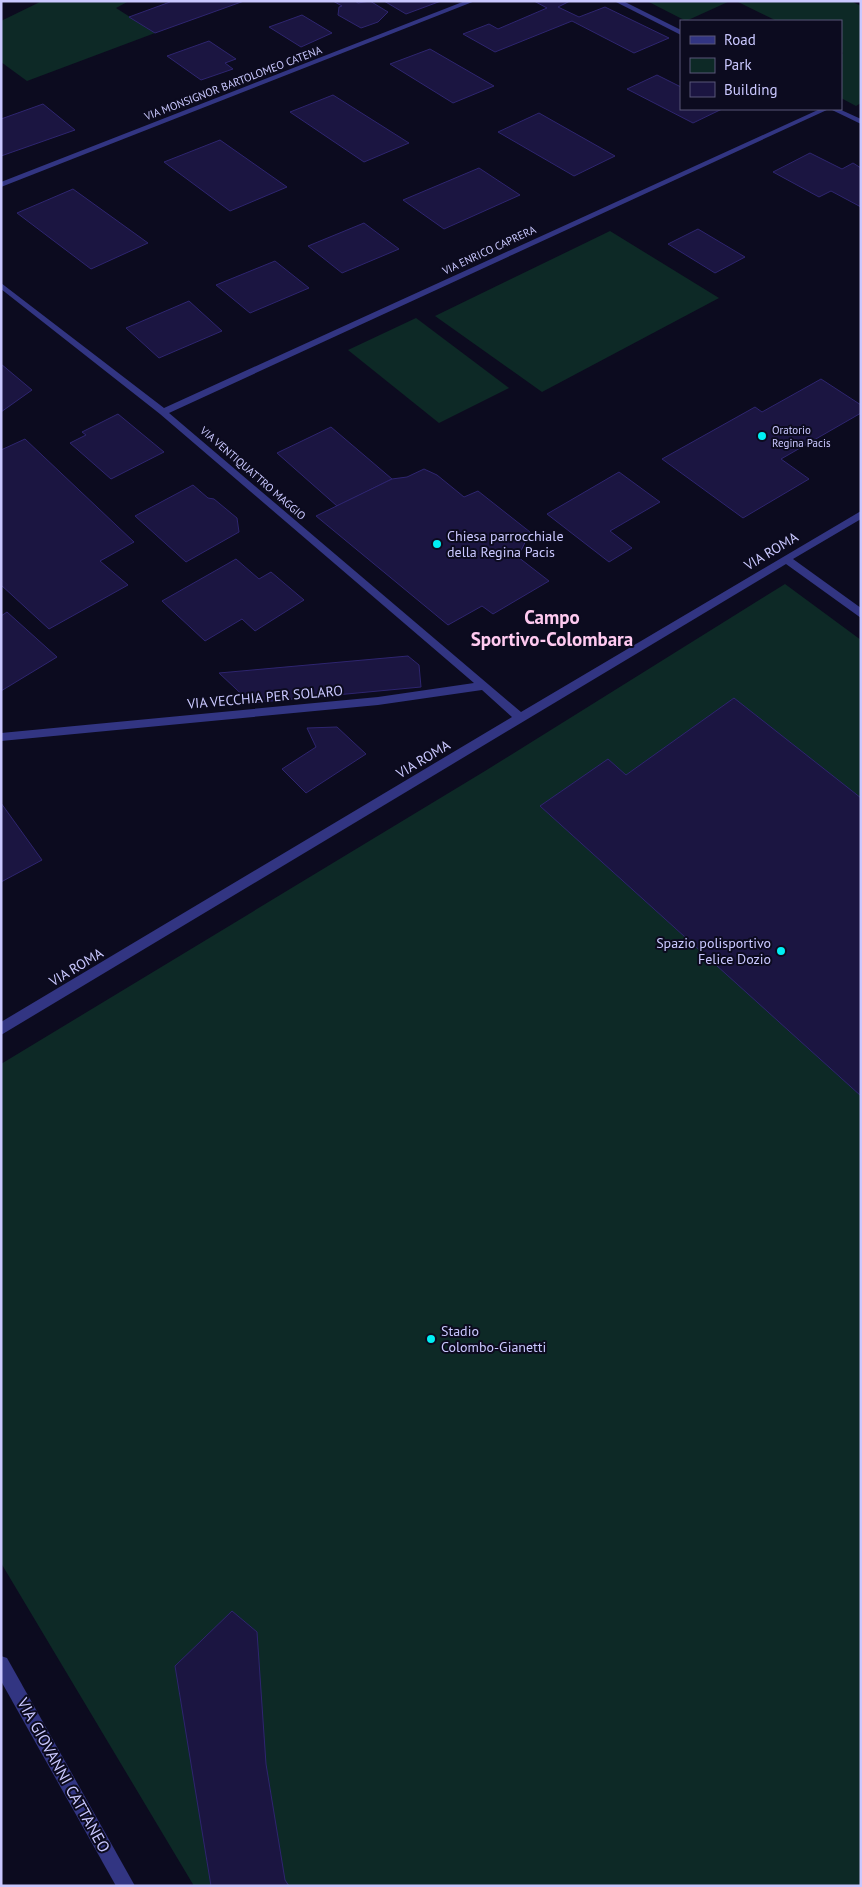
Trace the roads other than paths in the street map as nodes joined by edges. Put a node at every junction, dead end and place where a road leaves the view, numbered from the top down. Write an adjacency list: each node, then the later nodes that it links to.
1 (472, 1): 7 (street, VIA MONSIGNOR BARTOLOMEO CATENA)
2 (616, 1): 3 (street)
3 (680, 33)
4 (823, 110): 9 (street, VIA ENRICO CAPRERA)
5 (836, 110): 6 (street)
6 (861, 122)
7 (1, 185)
8 (1, 285): 9 (street, VIA VENTIQUATTRO MAGGIO)
9 (164, 412): 13 (street, VIA VENTIQUATTRO MAGGIO)
10 (861, 514): 11 (street, VIA ROMA)
11 (786, 559): 12 (street); 14 (street, VIA ROMA)
12 (861, 614)
13 (484, 686): 14 (street); 15 (street, VIA VECCHIA PER SOLARO)
14 (520, 718): 16 (street, VIA ROMA)
15 (1, 737)
16 (1, 1030)
17 (1, 1664): 18 (street, VIA GIOVANNI CATTANEO)
18 (126, 1886)

